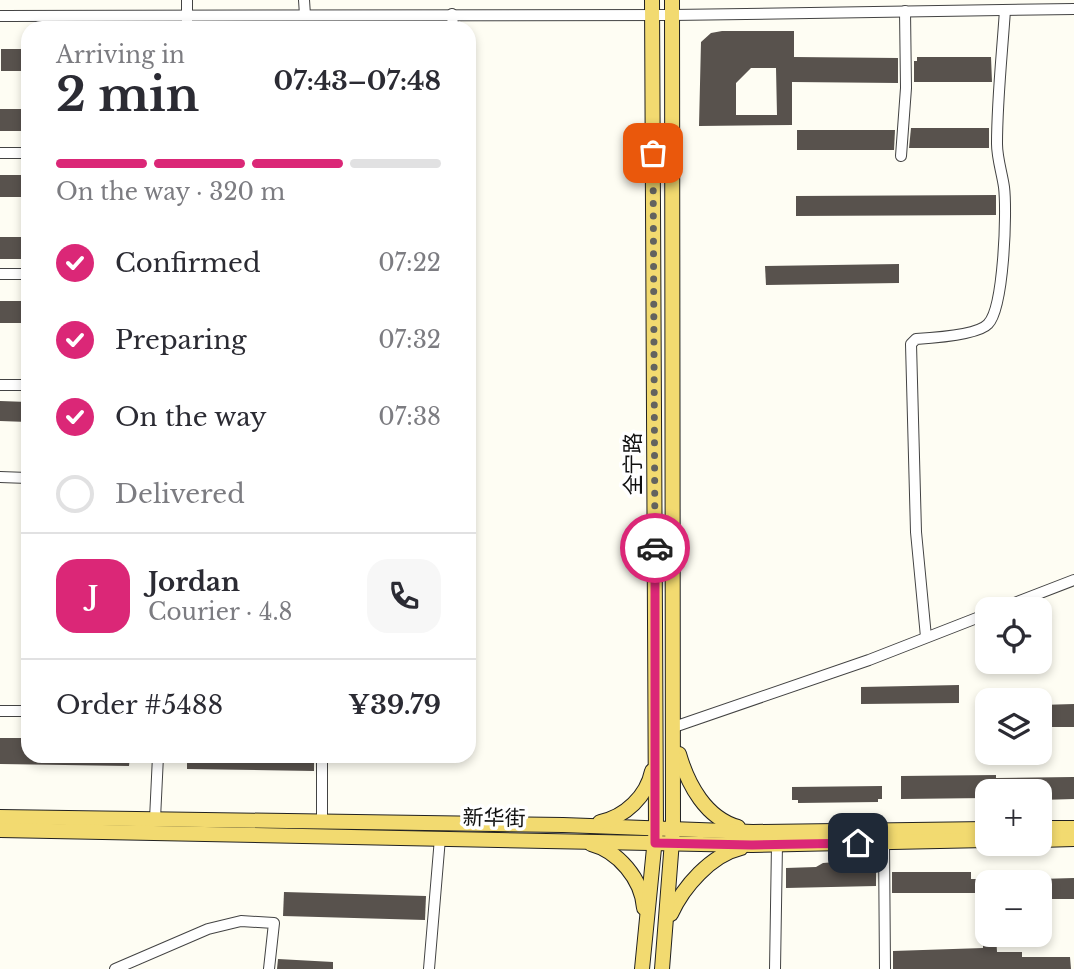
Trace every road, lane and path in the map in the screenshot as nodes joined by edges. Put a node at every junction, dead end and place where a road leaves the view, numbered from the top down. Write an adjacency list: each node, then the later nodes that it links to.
1 (187, 0): 9 (street)
2 (304, 0): 10 (street)
3 (652, 7): 4 (street); 8 (street); 30 (main road, 全宁路)
4 (672, 7): 7 (street); 29 (main road, 全宁路)
5 (1074, 9): 6 (street)
6 (1005, 10): 7 (street); 26 (street)
7 (905, 11): 16 (street)
8 (452, 14): 10 (street); 13 (street)
9 (187, 15): 10 (street); 11 (street); 12 (street)
10 (304, 15)
11 (0, 16)
12 (187, 21)
13 (452, 21)
14 (0, 153): 15 (street)
15 (21, 153)
16 (901, 156)
17 (0, 274): 18 (street)
18 (21, 274)
19 (0, 385): 20 (street)
20 (21, 385)
21 (0, 477): 22 (street)
22 (21, 478)
23 (1074, 580): 24 (street)
24 (1030, 597)
25 (975, 619): 26 (street)
26 (926, 637): 29 (street)
27 (0, 711): 28 (street)
28 (21, 711)
29 (674, 733): 42 (main road, 全宁路); 44 (main road)
30 (656, 738): 36 (main road); 37 (main road, 全宁路)
31 (158, 763): 34 (street)
32 (322, 763): 35 (street)
33 (0, 817): 34 (main road, 新华街)
34 (155, 819): 35 (main road, 新华街)
35 (322, 821): 36 (main road, 新华街)
36 (563, 825): 37 (main road, 新华街)
37 (656, 828): 42 (main road, 新华街); 50 (main road, 全宁路)
38 (1052, 828): 39 (main road)
39 (1074, 828)
40 (975, 829): 44 (main road, 新华街)
41 (0, 830): 43 (main road, 新华街)
42 (673, 836): 44 (main road, 新华街); 50 (main road, 新华街); 53 (main road, 全宁路)
43 (440, 838): 45 (main road, 新华街); 56 (street)
44 (752, 838): 51 (main road, 新华街); 53 (main road)
45 (555, 839): 50 (main road, 新华街); 52 (main road)
46 (1074, 839): 48 (main road)
47 (975, 840): 49 (main road, 新华街)
48 (1052, 840)
49 (884, 842): 51 (main road, 新华街); 60 (street)
50 (655, 843): 52 (main road, 全宁路)
51 (777, 845): 59 (street)
52 (645, 933): 57 (main road, 全宁路)
53 (664, 939): 58 (main road, 全宁路)
54 (115, 969): 55 (street)
55 (269, 969)
56 (429, 969)
57 (642, 969)
58 (662, 969)
59 (775, 969)
60 (886, 969)

